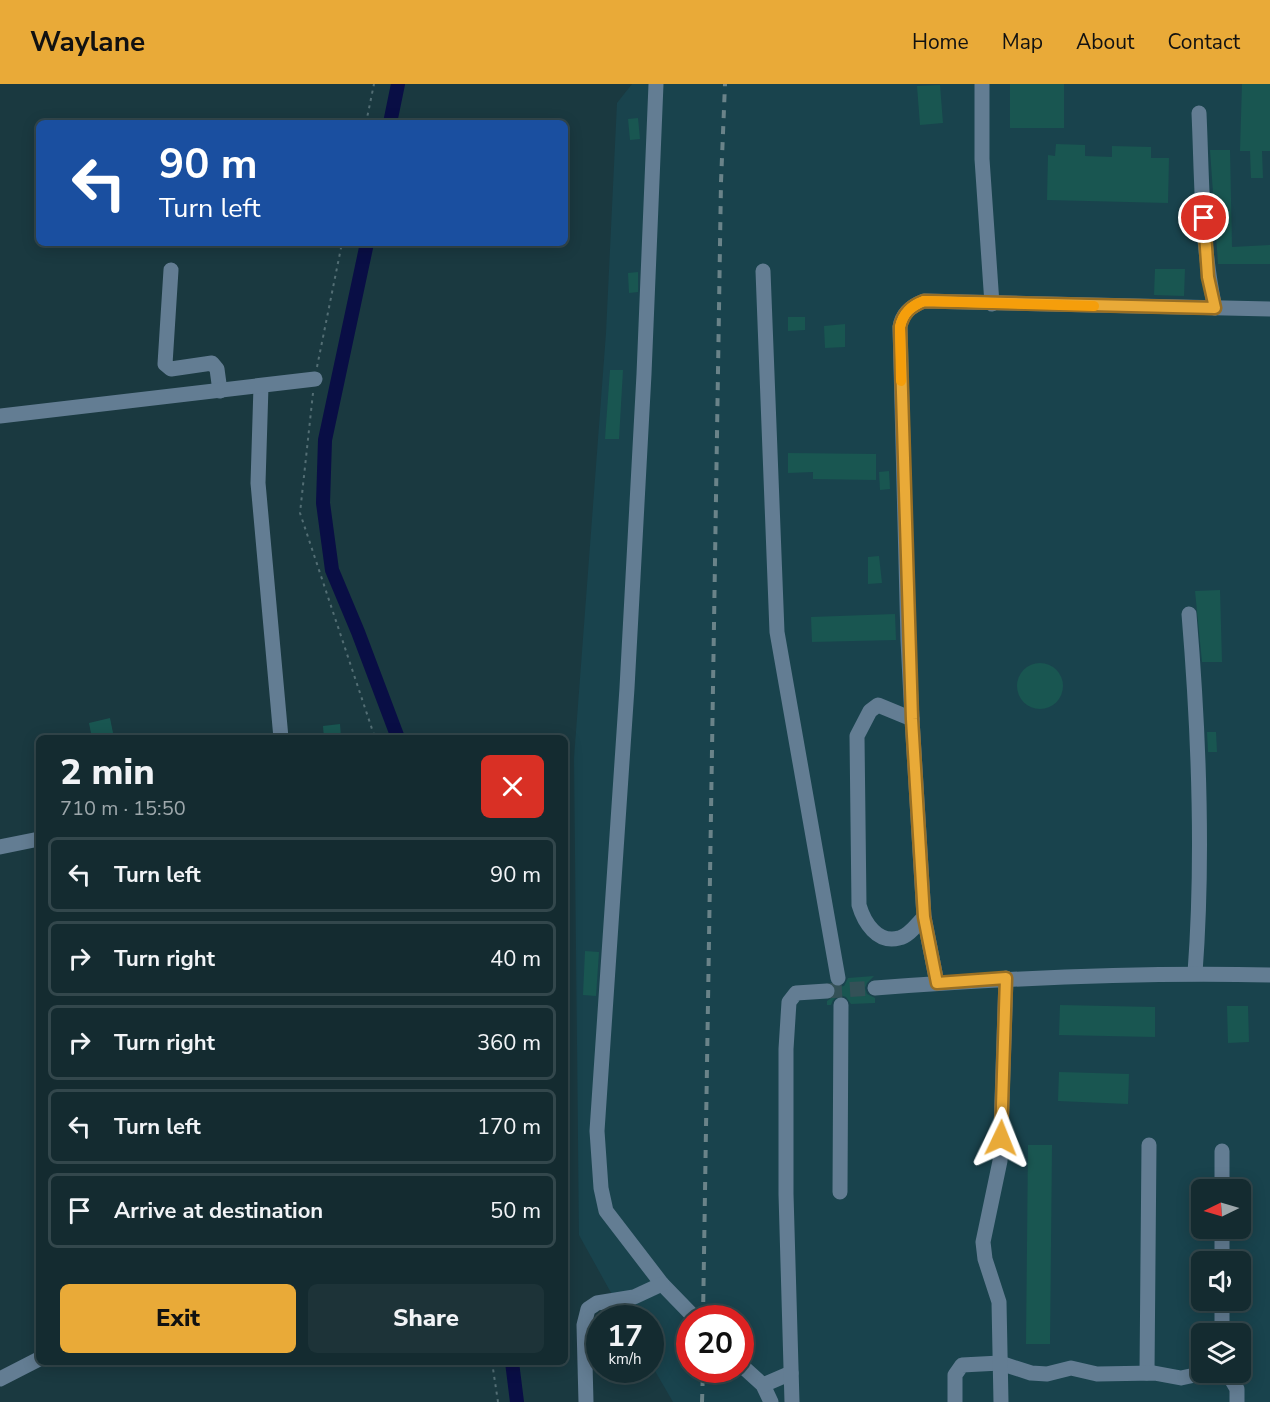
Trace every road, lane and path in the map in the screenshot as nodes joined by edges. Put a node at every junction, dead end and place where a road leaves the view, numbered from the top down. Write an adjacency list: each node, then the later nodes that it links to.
1 (374, 84): 5 (path)
2 (656, 84): 35 (street)
3 (982, 84): 9 (street)
4 (1198, 113): 10 (street)
5 (367, 120)
6 (341, 246): 12 (path)
7 (171, 270): 14 (street)
8 (764, 271): 25 (street)
9 (992, 304): 10 (street); 17 (street)
10 (1215, 308): 11 (street)
11 (1270, 309)
12 (315, 380): 13 (street); 19 (path)
13 (261, 386): 14 (street); 18 (street)
14 (220, 391): 15 (street)
15 (0, 416)
16 (1189, 614): 23 (street)
17 (912, 719): 22 (street); 22 (street)
18 (281, 735)
19 (374, 735)
20 (36, 840): 21 (street)
21 (0, 847)
22 (924, 917): 27 (street)
23 (1195, 973): 24 (street); 26 (street)
24 (1270, 975)
25 (838, 978)
26 (1006, 978): 27 (street); 38 (street)
27 (937, 983): 28 (street)
28 (874, 988)
29 (826, 991): 40 (street)
30 (841, 1005): 34 (street)
31 (1149, 1144): 41 (street)
32 (1222, 1151): 33 (street)
33 (1222, 1179)
34 (840, 1192)
35 (662, 1284): 36 (street); 48 (street)
36 (682, 1305)
37 (36, 1361): 44 (street)
38 (1000, 1363): 41 (street); 51 (street); 52 (street)
39 (492, 1365): 47 (path)
40 (791, 1373): 46 (street); 50 (street)
41 (1148, 1373): 42 (street)
42 (1191, 1376)
43 (754, 1377): 46 (street)
44 (0, 1379)
45 (1233, 1383): 53 (street)
46 (763, 1385): 49 (street)
47 (498, 1402)
48 (586, 1402)
49 (771, 1402)
50 (792, 1402)
51 (955, 1402)
52 (1001, 1402)
53 (1237, 1402)

